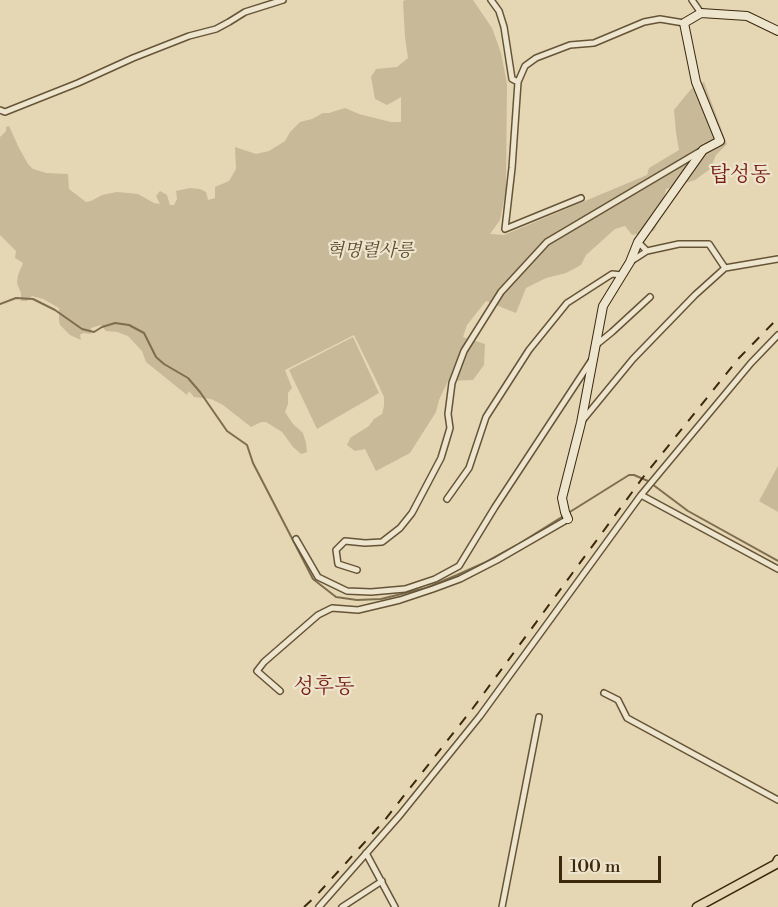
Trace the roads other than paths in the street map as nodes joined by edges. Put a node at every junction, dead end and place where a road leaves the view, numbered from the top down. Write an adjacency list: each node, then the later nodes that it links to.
1 (284, 0): 8 (street)
2 (490, 0): 7 (street)
3 (692, 0): 4 (street)
4 (701, 14): 5 (street); 6 (street)
5 (684, 23): 7 (street); 9 (street)
6 (778, 31)
7 (518, 82): 10 (street)
8 (0, 110)
9 (703, 150): 11 (street); 27 (street)
10 (581, 198)
11 (638, 242): 12 (street); 14 (street)
12 (647, 252): 14 (street); 15 (street)
13 (778, 258): 15 (street)
14 (630, 262): 16 (street)
15 (725, 268): 21 (street)
16 (621, 275): 19 (street); 23 (street)
17 (650, 297): 19 (street)
18 (778, 335): 22 (street)
19 (596, 345): 20 (street)
20 (593, 358): 21 (street); 25 (street)
21 (581, 423): 24 (street)
22 (641, 495): 26 (street); 32 (street)
23 (447, 499)
24 (566, 516): 28 (street)
25 (296, 539)
26 (778, 569)
27 (357, 570)
28 (280, 691)
29 (604, 693): 31 (street)
30 (539, 717): 38 (street)
31 (778, 800)
32 (366, 853): 34 (street); 35 (street)
33 (777, 862): 39 (main road)
34 (382, 881): 36 (street); 37 (street)
35 (319, 907)
36 (342, 907)
37 (395, 907)
38 (502, 907)
39 (697, 907)

